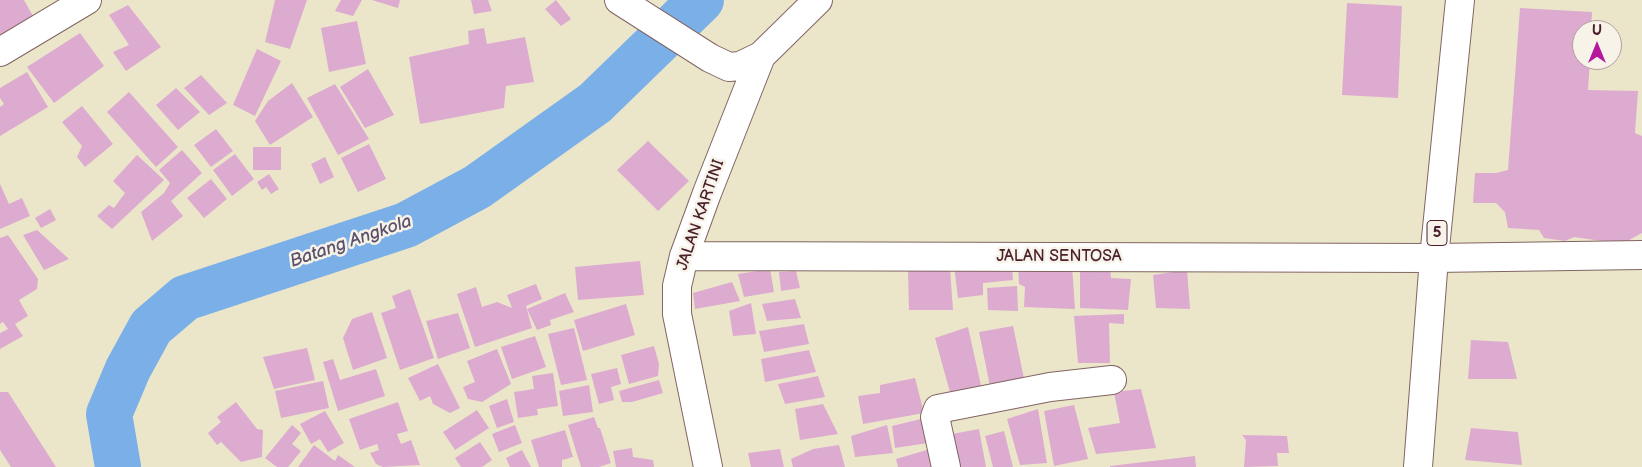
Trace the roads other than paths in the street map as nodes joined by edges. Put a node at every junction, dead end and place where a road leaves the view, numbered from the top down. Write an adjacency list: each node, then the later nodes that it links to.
1 (87, 0): 5 (main road)
2 (818, 0): 6 (main road)
3 (1460, 0): 9 (main road, 5)
4 (627, 6): 6 (main road)
5 (0, 52)
6 (761, 56): 8 (main road, JALAN KARTINI)
7 (1642, 255): 9 (main road, JALAN SENTOSA)
8 (684, 256): 9 (main road, JALAN SENTOSA); 11 (main road, JALAN KARTINI)
9 (1434, 258): 13 (main road, 5)
10 (1112, 380): 12 (main road)
11 (708, 467)
12 (946, 467)
13 (1418, 467)

